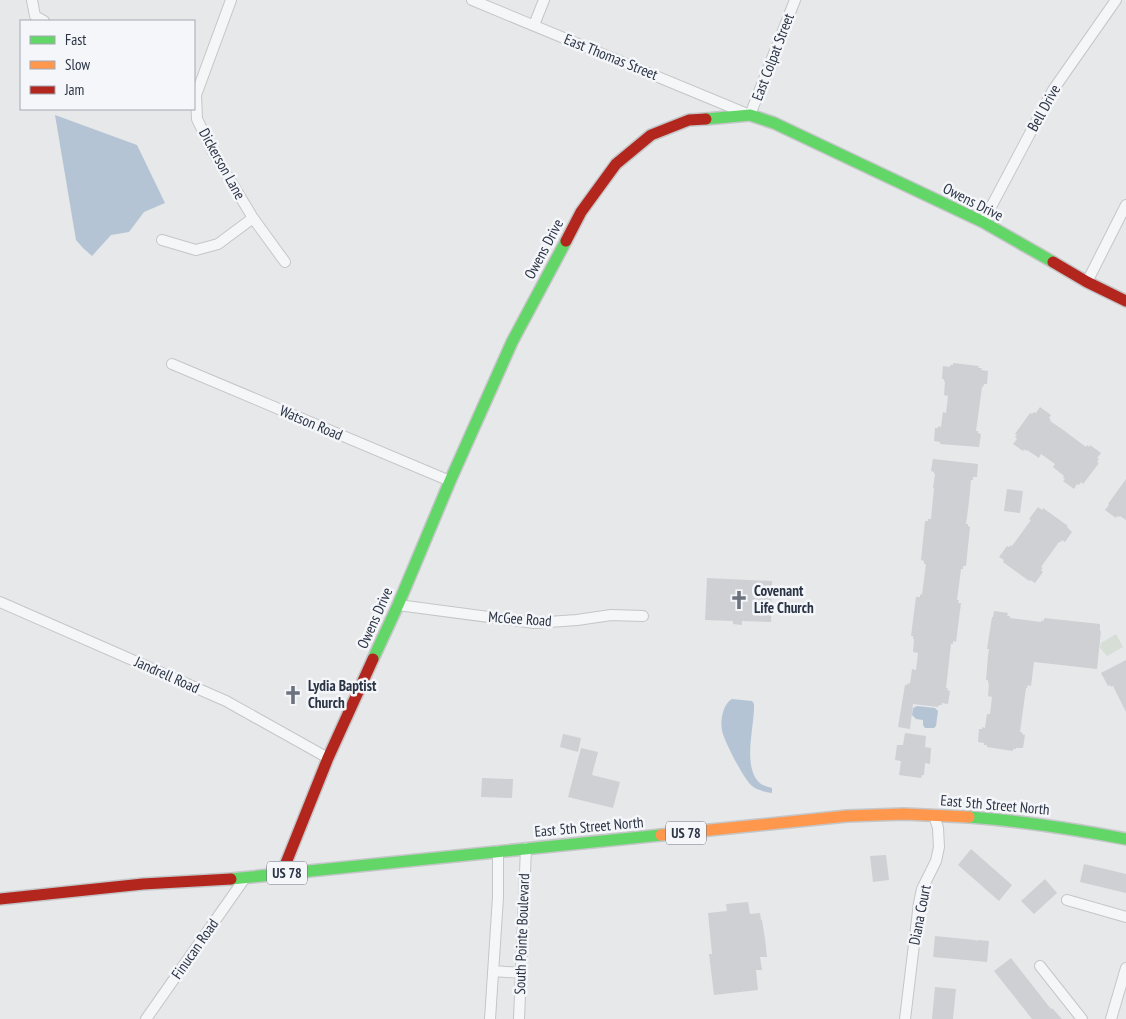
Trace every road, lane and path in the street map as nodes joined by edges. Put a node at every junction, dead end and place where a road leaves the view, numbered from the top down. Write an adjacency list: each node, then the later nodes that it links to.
1 (231, 0): 7 (street, Dickerson Lane)
2 (472, 0): 6 (street, East Thomas Street)
3 (544, 0): 6 (street)
4 (795, 0): 8 (street, East Colpat Street)
5 (1116, 0): 11 (street, Bell Drive)
6 (534, 25): 8 (street, East Thomas Street)
7 (195, 95): 10 (street, Dickerson Lane)
8 (750, 115): 11 (street, Owens Drive); 17 (street, Owens Drive)
9 (1126, 205): 14 (street)
10 (253, 218): 12 (street); 13 (street, Dickerson Lane)
11 (983, 222): 14 (street, Owens Drive)
12 (162, 240)
13 (285, 262)
14 (1087, 282): 15 (street, Owens Drive)
15 (1126, 301)
16 (172, 364): 17 (street, Watson Road)
17 (450, 481): 19 (street, Owens Drive)
18 (0, 602): 21 (street, Jandrell Road)
19 (398, 605): 20 (street, McGee Road); 21 (street, Owens Drive)
20 (643, 616)
21 (328, 758): 26 (street, Owens Drive)
22 (934, 815): 23 (street, East 5th Street North / US 78); 24 (street, East 5th Street North / US 78); 38 (street, Diana Court)
23 (1126, 839)
24 (526, 848): 25 (street, East 5th Street North / US 78); 34 (street, South Pointe Boulevard)
25 (498, 851): 26 (street, East 5th Street North / US 78); 33 (street, South Pointe Boulevard)
26 (282, 873): 27 (street, East 5th Street North / US 78)
27 (245, 878): 28 (street, East 5th Street North / US 78); 35 (street, Finucan Road)
28 (0, 899)
29 (1067, 900): 30 (street)
30 (1126, 917)
31 (1040, 966): 39 (street)
32 (1126, 968): 40 (street)
33 (493, 971): 34 (street); 36 (street, South Pointe Boulevard)
34 (521, 973): 37 (street, South Pointe Boulevard)
35 (146, 1019)
36 (490, 1019)
37 (519, 1019)
38 (906, 1019)
39 (1082, 1019)
40 (1111, 1019)

